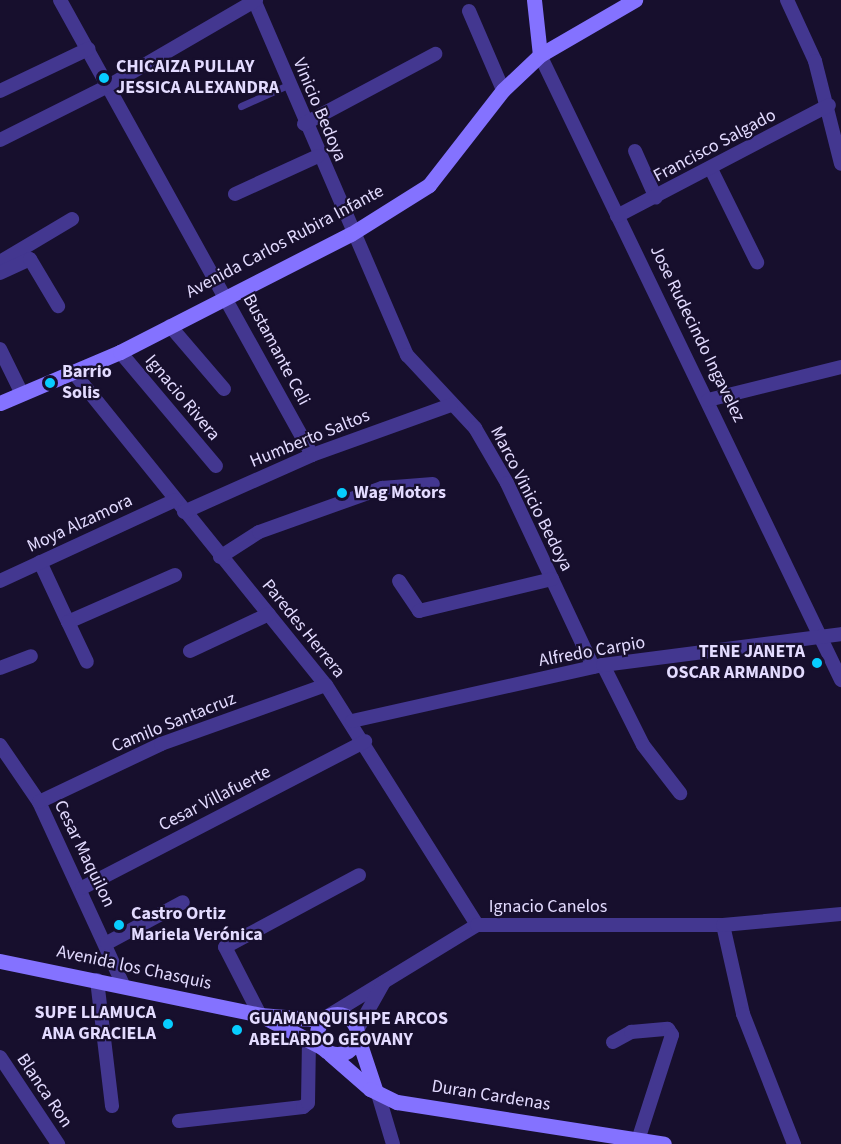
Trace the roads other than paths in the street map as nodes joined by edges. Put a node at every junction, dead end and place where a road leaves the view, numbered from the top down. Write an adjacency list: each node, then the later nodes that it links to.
1 (60, 0): 7 (street, Bustamante Celi)
2 (255, 0): 10 (street); 11 (street, Vinicio Bedoya)
3 (534, 0): 9 (street, Jose Rudecindo Ingavelez)
4 (635, 0): 9 (street, Avenida Carlos Rubira Infante)
5 (792, 1): 14 (street)
6 (469, 11): 12 (street)
7 (88, 50): 10 (street, Bustamante Celi); 13 (street)
8 (435, 54): 16 (street)
9 (540, 55): 12 (street, Avenida Carlos Rubira Infante); 24 (street, Jose Rudecindo Ingavelez)
10 (110, 85): 17 (street); 30 (street, Bustamante Celi)
11 (288, 85): 15 (lane); 16 (street, Vinicio Bedoya)
12 (503, 90): 26 (street, Avenida Carlos Rubira Infante)
13 (0, 91)
14 (829, 105): 20 (street); 21 (street, Francisco Salgado)
15 (241, 106)
16 (304, 124): 19 (street, Vinicio Bedoya)
17 (0, 140)
18 (635, 151): 23 (street)
19 (318, 156): 22 (street); 26 (street, Vinicio Bedoya)
20 (841, 162)
21 (712, 171): 23 (street, Francisco Salgado); 28 (street)
22 (235, 194)
23 (656, 198): 24 (street, Francisco Salgado)
24 (617, 216): 39 (street, Jose Rudecindo Ingavelez)
25 (72, 219): 27 (street)
26 (351, 234): 30 (street, Avenida Carlos Rubira Infante); 41 (street, Marco Vinicio Bedoya)
27 (0, 262)
28 (757, 262)
29 (0, 273): 31 (street)
30 (226, 295): 32 (street, Avenida Carlos Rubira Infante); 42 (street, Bustamante Celi)
31 (58, 306)
32 (170, 326): 34 (street, Avenida Carlos Rubira Infante); 37 (street)
33 (0, 349): 38 (street)
34 (120, 352): 36 (street, Avenida Carlos Rubira Infante); 43 (street, Ignacio Rivera)
35 (841, 367): 39 (street)
36 (74, 373): 38 (street, Avenida Carlos Rubira Infante); 45 (street, Paredes Herrera)
37 (224, 389)
38 (22, 394): 40 (street, Avenida Carlos Rubira Infante)
39 (708, 400): 56 (street, Jose Rudecindo Ingavelez)
40 (0, 403)
41 (451, 405): 42 (street, Humberto Saltos); 50 (street, Marco Vinicio Bedoya)
42 (312, 455): 46 (street, Humberto Saltos)
43 (216, 466)
44 (433, 484): 47 (street)
45 (174, 500): 46 (street, Paredes Herrera); 48 (street, Moya Alzamora)
46 (184, 512): 47 (street, Paredes Herrera)
47 (220, 556): 53 (street, Paredes Herrera)
48 (40, 562): 51 (street, Moya Alzamora); 54 (street)
49 (176, 575): 54 (street)
50 (552, 579): 52 (street); 60 (street, Marco Vinicio Bedoya)
51 (0, 581)
52 (399, 581)
53 (269, 614): 57 (street); 63 (street, Paredes Herrera)
54 (68, 622): 59 (street)
55 (841, 634): 56 (street, Alfredo Carpio)
56 (824, 640): 60 (street, Alfredo Carpio); 62 (street, Jose Rudecindo Ingavelez)
57 (190, 651)
58 (31, 656): 61 (street)
59 (87, 662)
60 (598, 666): 64 (street, Alfredo Carpio); 67 (street, Marco Vinicio Bedoya)
61 (0, 668)
62 (841, 681)
63 (326, 685): 64 (street, Paredes Herrera); 68 (street, Camilo Santacruz)
64 (352, 721): 65 (street, Paredes Herrera)
65 (365, 741): 70 (street, Cesar Villafuerte); 73 (street, Paredes Herrera)
66 (0, 745): 68 (street, Cesar Maquilon)
67 (680, 793)
68 (39, 802): 70 (street, Cesar Maquilon)
69 (359, 875): 80 (street)
70 (82, 888): 75 (street, Cesar Maquilon)
71 (183, 902): 75 (street)
72 (841, 914): 74 (street, Ignacio Canelos)
73 (477, 925): 74 (street, Ignacio Canelos); 77 (street, Ignacio Canelos)
74 (723, 925): 94 (street)
75 (107, 943): 79 (street, Cesar Maquilon)
76 (0, 961): 78 (street, Avenida los Chasquis)
77 (387, 978): 81 (street, Ignacio Canelos); 82 (street, Ignacio Canelos)
78 (97, 980): 79 (street, Avenida los Chasquis); 87 (street)
79 (123, 985): 80 (street, Avenida los Chasquis)
80 (260, 1015): 81 (street, Avenida los Chasquis); 84 (street, Avenida los Chasquis)
81 (325, 1018): 82 (street); 84 (street)
82 (357, 1032): 84 (street); 86 (street)
83 (614, 1042): 90 (street)
84 (320, 1047): 86 (street, Avenida los Chasquis); 88 (street)
85 (0, 1057): 91 (street, Blanca Ron)
86 (378, 1094): 89 (street, Duran Cardenas); 92 (street)
87 (112, 1106)
88 (179, 1121)
89 (593, 1137): 90 (street, Duran Cardenas)
90 (638, 1140): 93 (street, Duran Cardenas)
91 (58, 1144)
92 (393, 1144)
93 (664, 1144)
94 (795, 1144)

